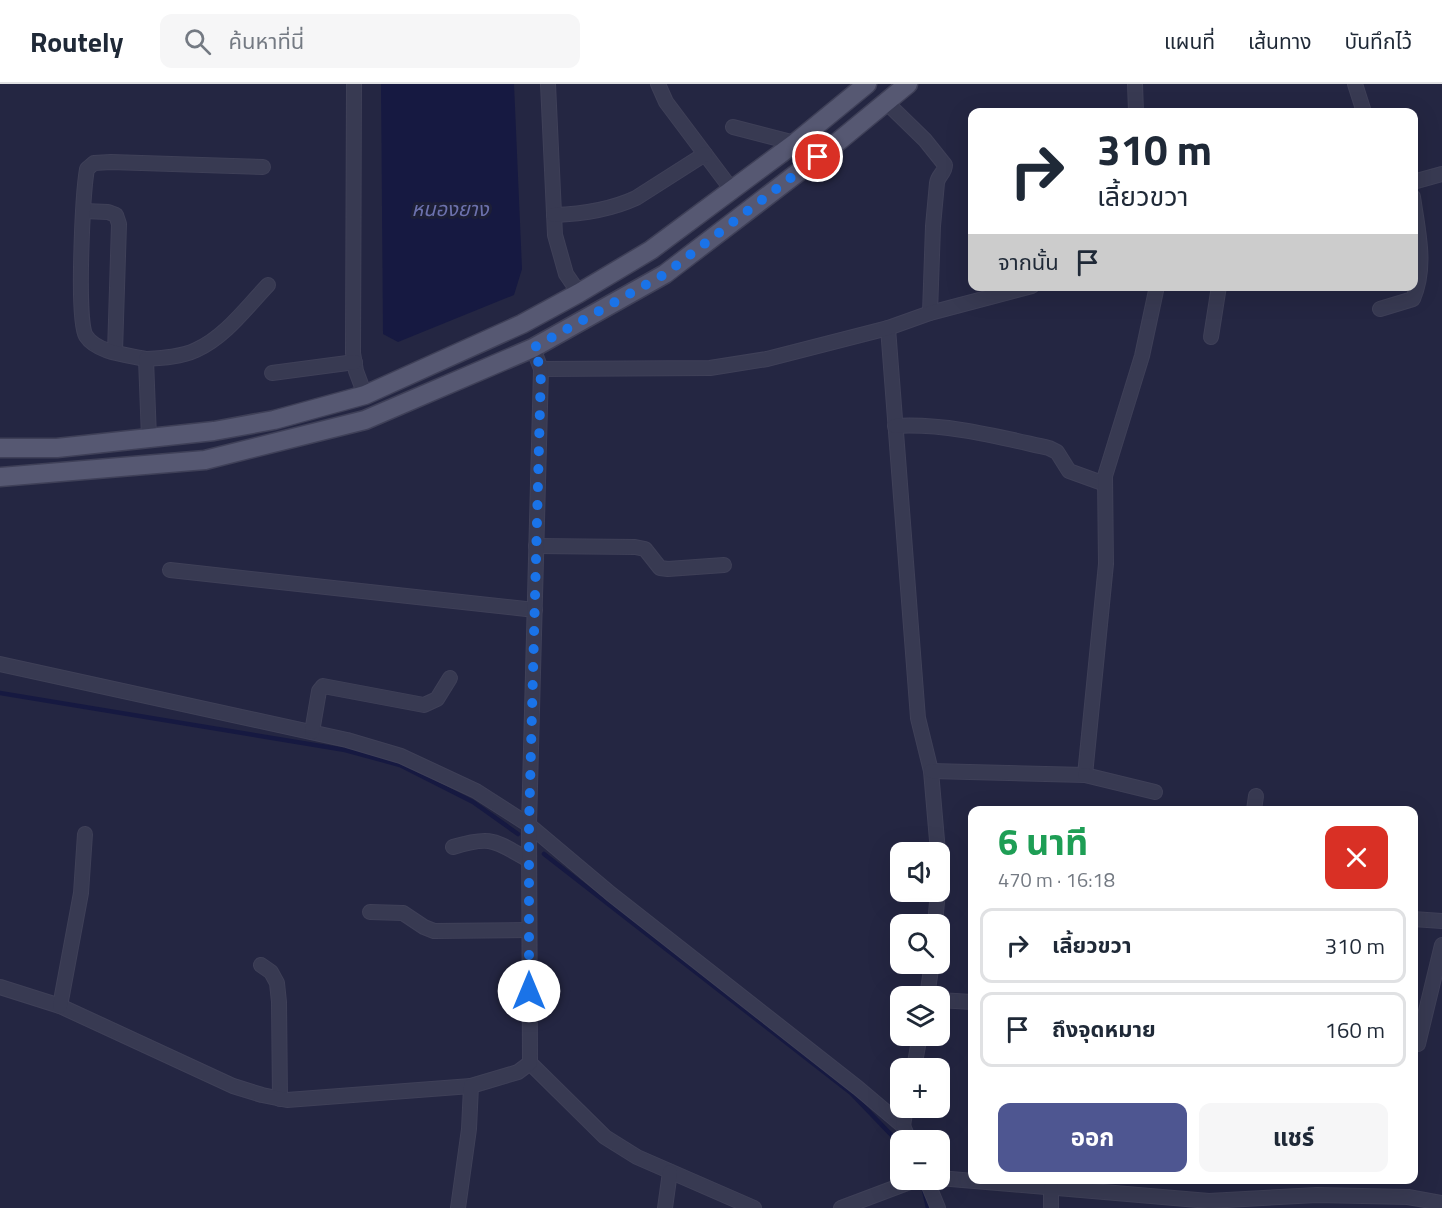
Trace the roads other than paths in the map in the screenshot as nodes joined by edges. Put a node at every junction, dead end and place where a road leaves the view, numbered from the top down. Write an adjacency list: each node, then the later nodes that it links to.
1 (354, 84): 37 (street)
2 (548, 84): 21 (street)
3 (658, 84): 15 (street)
4 (867, 84): 11 (main road)
5 (908, 84): 8 (main road)
6 (1135, 84): 9 (street)
7 (1355, 84): 10 (street)
8 (886, 102): 14 (main road); 31 (street)
9 (1136, 108)
10 (1363, 108)
11 (818, 124): 13 (main road); 14 (main road)
12 (733, 128): 13 (street)
13 (795, 143): 19 (main road)
14 (834, 145): 34 (main road)
15 (705, 154): 19 (street); 21 (street)
16 (263, 167): 20 (street)
17 (1442, 174): 18 (street)
18 (1418, 181)
19 (732, 190): 29 (main road)
20 (84, 211): 35 (street); 35 (street)
21 (555, 215): 29 (street)
22 (1418, 233): 24 (street)
23 (268, 285): 36 (street)
24 (1418, 288)
25 (1013, 291): 31 (street)
26 (1156, 291): 45 (street)
27 (1218, 291): 33 (street)
28 (1416, 291): 30 (street)
29 (579, 293): 40 (main road)
30 (1380, 309)
31 (930, 313): 32 (street)
32 (888, 328): 38 (street); 41 (street)
33 (1211, 337)
34 (533, 348): 38 (street); 44 (main road)
35 (115, 352): 36 (street)
36 (146, 359): 42 (street)
37 (355, 362): 39 (street); 40 (street)
38 (541, 369): 46 (street)
39 (272, 373)
40 (366, 395): 42 (main road)
41 (894, 426): 45 (street); 53 (street)
42 (150, 438): 43 (main road)
43 (0, 448)
44 (0, 477)
45 (1105, 484): 54 (street)
46 (536, 546): 47 (street); 49 (street)
47 (724, 565)
48 (170, 570): 49 (street)
49 (535, 610): 56 (street)
50 (0, 664): 52 (street)
51 (450, 678): 52 (street)
52 (312, 732): 56 (street)
53 (931, 771): 54 (street); 58 (street)
54 (1085, 775): 55 (street)
55 (1155, 792)
56 (529, 825): 60 (street); 76 (street)
57 (86, 834): 70 (street)
58 (937, 842)
59 (453, 847): 60 (street)
60 (529, 860): 64 (street)
61 (370, 912): 64 (street)
62 (1418, 919): 63 (street)
63 (1442, 921)
64 (529, 930): 72 (street)
65 (1442, 945): 71 (street)
66 (261, 965): 74 (street)
67 (0, 987): 70 (street)
68 (950, 1001): 69 (street)
69 (968, 1002)
70 (60, 1006): 74 (street)
71 (1418, 1044)
72 (530, 1063): 73 (street); 78 (street)
73 (471, 1086): 74 (street); 86 (street)
74 (280, 1099)
75 (904, 1118): 76 (street)
76 (903, 1126): 77 (street)
77 (905, 1130)
78 (670, 1172): 87 (street); 88 (street)
79 (950, 1179): 80 (street)
80 (968, 1181)
81 (1006, 1184): 82 (street)
82 (1051, 1188): 85 (street); 91 (street)
83 (890, 1190): 89 (street)
84 (931, 1190): 90 (street)
85 (1442, 1203)
86 (458, 1208)
87 (665, 1208)
88 (754, 1208)
89 (842, 1208)
90 (938, 1208)
91 (1051, 1208)

